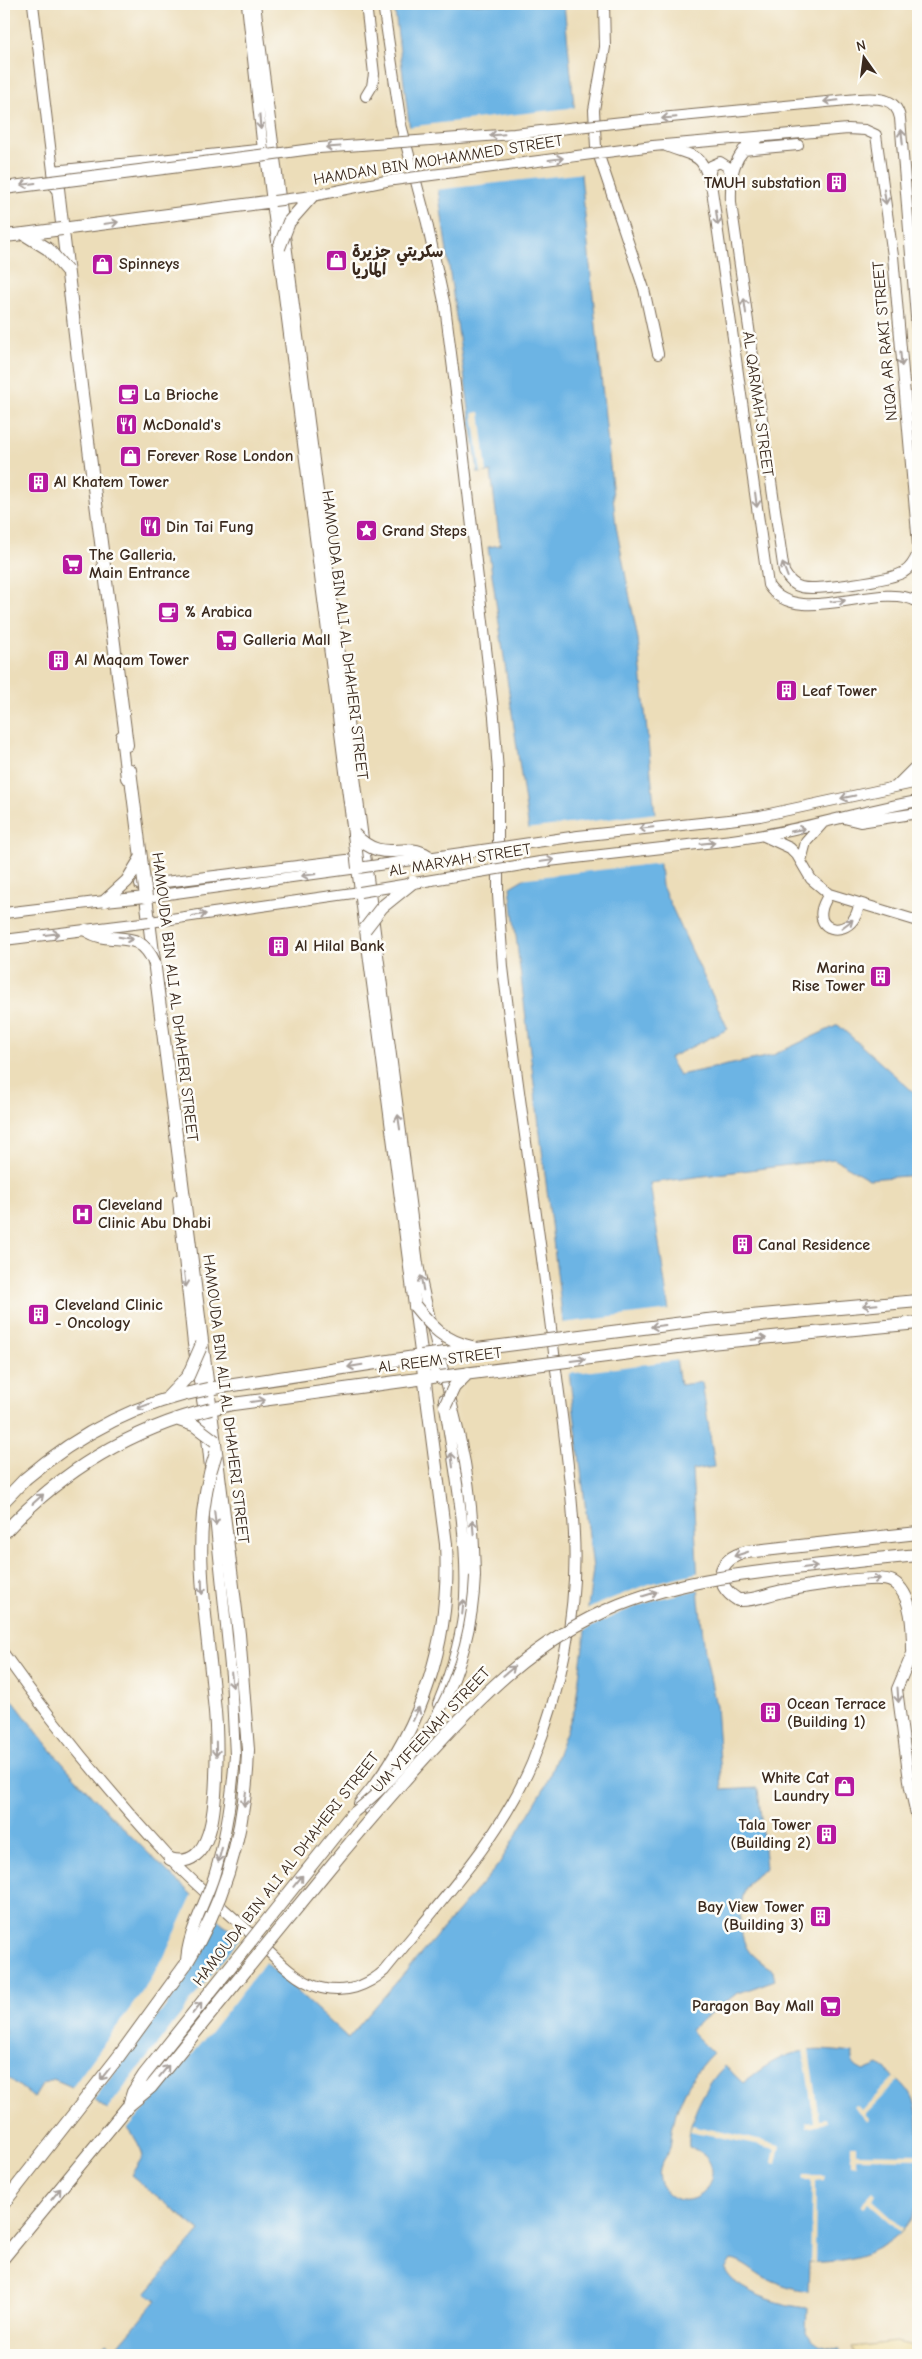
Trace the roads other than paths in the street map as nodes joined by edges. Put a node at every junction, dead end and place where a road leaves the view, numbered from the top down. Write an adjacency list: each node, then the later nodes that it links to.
1 (33, 4): 17 (street)
2 (247, 4): 16 (street, one-way to 16)
3 (255, 4): 16 (street)
4 (366, 4): 8 (street)
5 (383, 4): 7 (street)
6 (604, 4): 29 (street)
7 (390, 52): 8 (street); 89 (street)
8 (372, 54): 9 (street)
9 (366, 96)
10 (879, 97): 16 (street, HAMDAN BIN MOHAMMED STREET, one-way to 16, bridge); 28 (street, NIQA AR RAKI STREET, one-way to 10)
11 (876, 135): 12 (street, HAMDAN BIN MOHAMMED STREET); 30 (street, NIQA AR RAKI STREET, one-way to 30)
12 (761, 137): 14 (street, HAMDAN BIN MOHAMMED STREET); 15 (street, AL QARMAH STREET)
13 (798, 144): 15 (street)
14 (658, 145): 19 (street, AL QARMAH STREET); 21 (street, HAMDAN BIN MOHAMMED STREET, one-way to 14, bridge)
15 (743, 150): 18 (street, AL QARMAH STREET)
16 (268, 151): 17 (main road, HAMDAN BIN MOHAMMED STREET, bridge); 22 (main road, HAMOUDA BIN ALI AL DHAHERI STREET); 49 (street)
17 (55, 176): 20 (main road, HAMDAN BIN MOHAMMED STREET, one-way to 20, bridge); 23 (main road); 51 (street)
18 (731, 176): 19 (street); 32 (street, AL QARMAH STREET, one-way to 18)
19 (708, 179): 33 (street, AL QARMAH STREET, one-way to 33)
20 (4, 188)
21 (312, 196): 22 (street, HAMDAN BIN MOHAMMED STREET, bridge); 26 (main road, bridge)
22 (274, 201): 23 (main road, HAMDAN BIN MOHAMMED STREET, one-way to 22); 26 (main road, HAMOUDA BIN ALI AL DHAHERI STREET, bridge)
23 (62, 229): 24 (main road, HAMDAN BIN MOHAMMED STREET, bridge); 27 (main road)
24 (24, 234): 25 (main road, HAMDAN BIN MOHAMMED STREET); 27 (main road, bridge)
25 (4, 236)
26 (280, 248): 44 (main road, HAMOUDA BIN ALI AL DHAHERI STREET)
27 (66, 271): 35 (main road)
28 (918, 342)
29 (658, 354)
30 (918, 546)
31 (918, 553): 32 (street, AL QARMAH STREET)
32 (861, 582): 33 (street)
33 (872, 598): 34 (street, AL QARMAH STREET)
34 (918, 602)
35 (127, 745)
36 (918, 764): 39 (street)
37 (130, 770): 47 (main road, HAMOUDA BIN ALI AL DHAHERI STREET)
38 (918, 782): 39 (street, AL MARYAH STREET)
39 (896, 787): 46 (street, AL MARYAH STREET, one-way to 46, bridge)
40 (918, 801): 42 (street, AL MARYAH STREET)
41 (918, 813): 42 (street)
42 (844, 818): 43 (street, AL MARYAH STREET)
43 (822, 824): 45 (street, AL MARYAH STREET, one-way to 43); 48 (street)
44 (354, 834): 46 (main road, bridge); 49 (main road, HAMOUDA BIN ALI AL DHAHERI STREET, bridge)
45 (763, 836): 48 (street); 50 (street, AL MARYAH STREET, one-way to 45, bridge)
46 (428, 856): 49 (street, AL MARYAH STREET, bridge)
47 (142, 858): 54 (main road, HAMOUDA BIN ALI AL DHAHERI STREET, bridge); 55 (main road, bridge)
48 (800, 861): 53 (street)
49 (361, 863): 51 (street); 52 (main road, HAMOUDA BIN ALI AL DHAHERI STREET); 54 (street, AL MARYAH STREET, one-way to 54); 83 (street, one-way to 49)
50 (413, 882): 52 (street, AL MARYAH STREET, bridge); 60 (main road, bridge)
51 (140, 885): 76 (street, one-way to 76)
52 (360, 892): 59 (street, AL MARYAH STREET, one-way to 52); 60 (main road, HAMOUDA BIN ALI AL DHAHERI STREET)
53 (829, 894): 56 (street); 56 (street, one-way to 56)
54 (146, 897): 55 (street, AL MARYAH STREET, bridge); 59 (main road, HAMOUDA BIN ALI AL DHAHERI STREET)
55 (105, 901): 57 (street, AL MARYAH STREET)
56 (859, 905): 58 (street)
57 (4, 914)
58 (918, 920)
59 (150, 922): 61 (street, AL MARYAH STREET, bridge); 63 (main road, HAMOUDA BIN ALI AL DHAHERI STREET, bridge)
60 (365, 929): 65 (main road, HAMOUDA BIN ALI AL DHAHERI STREET)
61 (86, 930): 62 (street, AL MARYAH STREET, one-way to 61, bridge); 63 (main road, one-way to 63, bridge)
62 (4, 940)
63 (155, 964): 67 (main road, HAMOUDA BIN ALI AL DHAHERI STREET)
64 (918, 1300): 68 (main road, AL REEM STREET, one-way to 68, bridge)
65 (415, 1306): 68 (main road, bridge); 69 (main road, HAMOUDA BIN ALI AL DHAHERI STREET)
66 (918, 1322): 70 (main road, AL REEM STREET, one-way to 66, bridge)
67 (202, 1344): 73 (main road, HAMOUDA BIN ALI AL DHAHERI STREET); 74 (main road, bridge)
68 (484, 1349): 69 (main road, AL REEM STREET, bridge)
69 (421, 1356): 71 (street); 72 (main road, HAMOUDA BIN ALI AL DHAHERI STREET); 73 (main road, AL REEM STREET, one-way to 73)
70 (468, 1373): 71 (main road, AL REEM STREET, bridge); 75 (main road, bridge)
71 (440, 1377): 72 (main road, AL REEM STREET); 75 (street, HAMOUDA BIN ALI AL DHAHERI STREET)
72 (425, 1378): 76 (main road, AL REEM STREET, one-way to 72); 86 (main road, HAMOUDA BIN ALI AL DHAHERI STREET, one-way to 72, bridge)
73 (208, 1389): 74 (main road, AL REEM STREET, bridge); 76 (main road, HAMOUDA BIN ALI AL DHAHERI STREET)
74 (165, 1399): 79 (main road, AL REEM STREET, one-way to 79, bridge)
75 (445, 1406): 83 (street, HAMOUDA BIN ALI AL DHAHERI STREET, one-way to 75)
76 (208, 1414): 77 (main road, AL REEM STREET, bridge); 78 (main road, HAMOUDA BIN ALI AL DHAHERI STREET); 90 (street, HAMOUDA BIN ALI AL DHAHERI STREET, one-way to 90, bridge)
77 (176, 1419): 78 (main road, bridge); 80 (main road, AL REEM STREET, one-way to 77, bridge)
78 (215, 1447): 88 (main road, one-way to 88, bridge); 90 (main road, HAMOUDA BIN ALI AL DHAHERI STREET, one-way to 90, bridge)
79 (4, 1501)
80 (4, 1533)
81 (918, 1533): 84 (main road, one-way to 84)
82 (918, 1555): 91 (main road, UM YIFEENAH STREET, one-way to 82, bridge)
83 (470, 1577): 86 (street, bridge); 89 (street, HAMOUDA BIN ALI AL DHAHERI STREET, one-way to 83)
84 (917, 1646): 87 (street, one-way to 87)
85 (4, 1654): 88 (street)
86 (352, 1814): 91 (main road, HAMOUDA BIN ALI AL DHAHERI STREET, one-way to 86, bridge)
87 (918, 1823)
88 (170, 1859): 89 (street)
89 (262, 1944)
90 (186, 1964): 92 (main road, HAMOUDA BIN ALI AL DHAHERI STREET, one-way to 92)
91 (129, 2104): 93 (main road, HAMOUDA BIN ALI AL DHAHERI STREET, one-way to 91)
92 (4, 2204)
93 (4, 2257)

